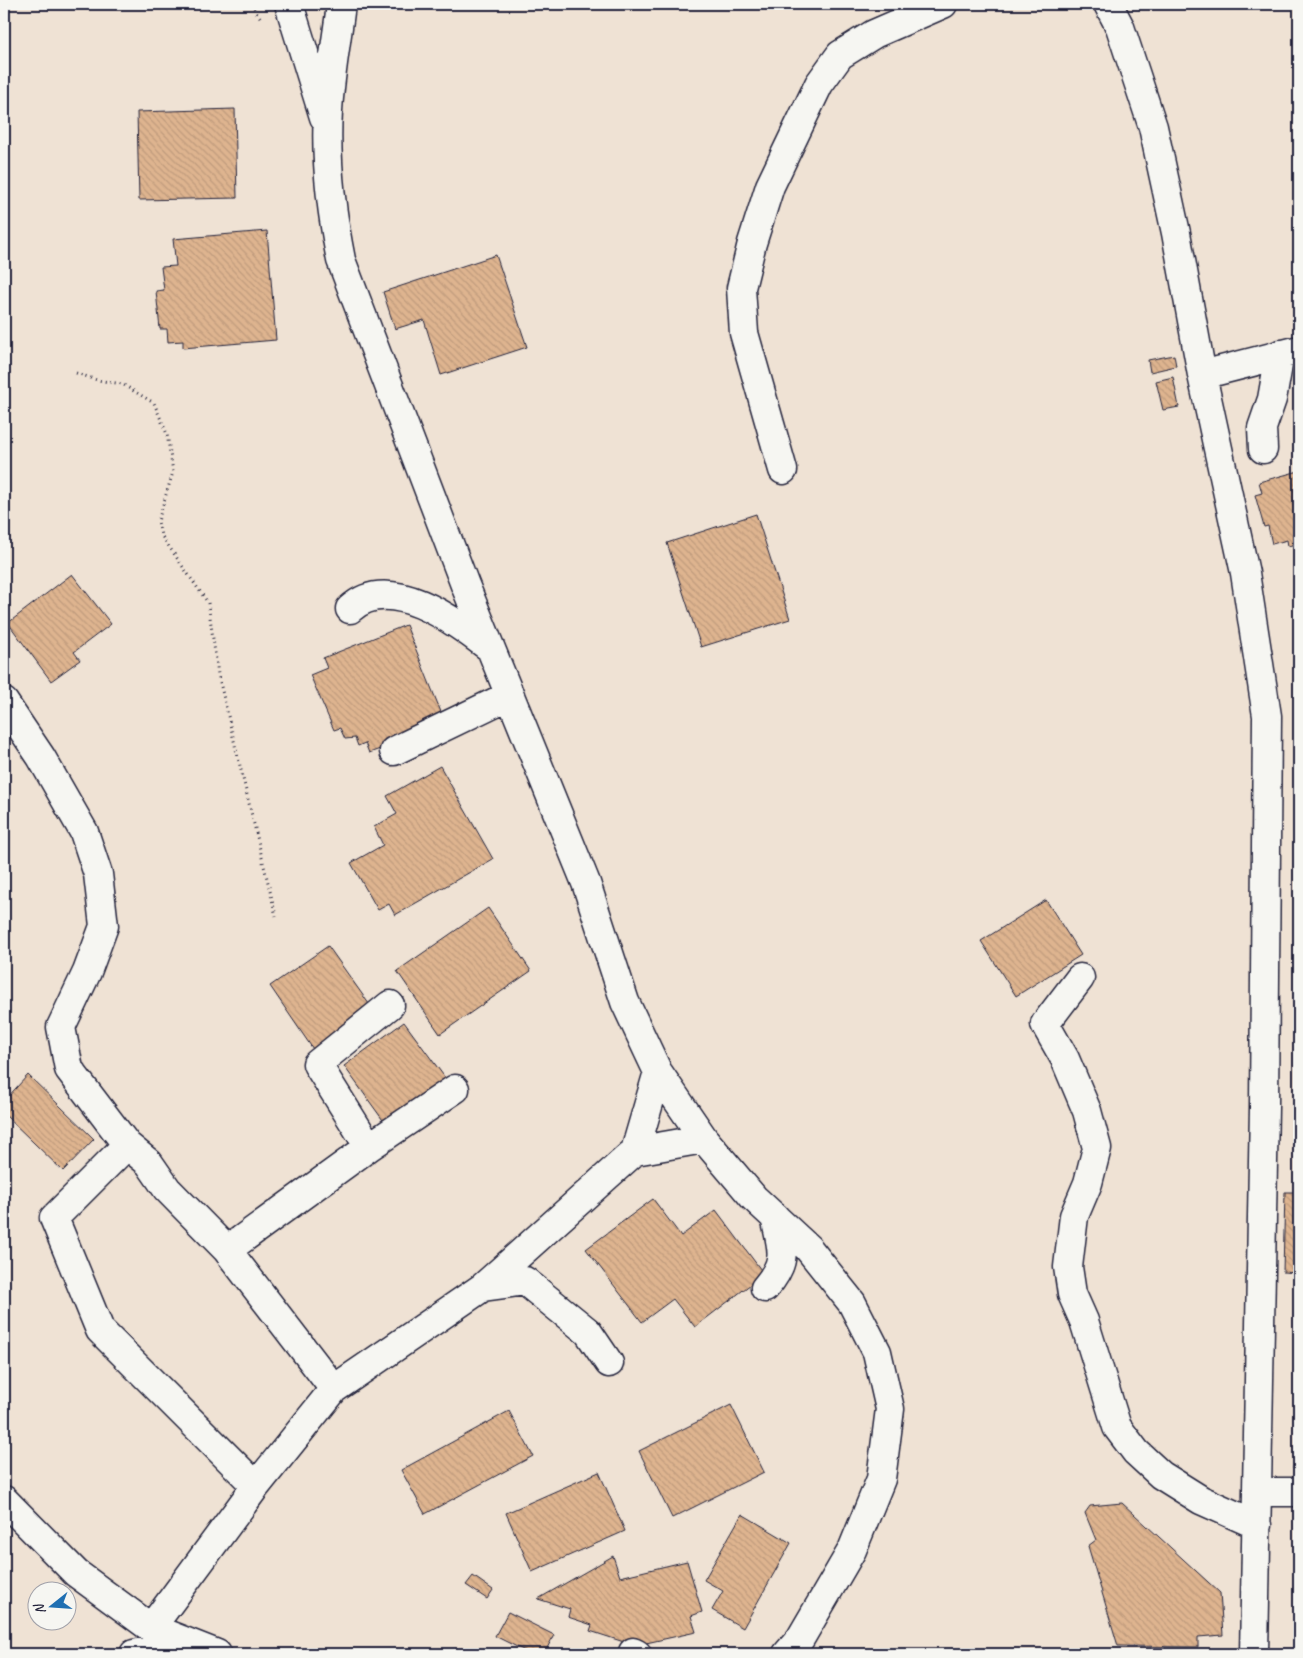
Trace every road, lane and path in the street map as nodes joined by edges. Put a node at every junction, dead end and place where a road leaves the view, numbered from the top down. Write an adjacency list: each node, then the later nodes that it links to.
1 (289, 4): 6 (street)
2 (308, 4): 6 (street)
3 (341, 4): 6 (street)
4 (943, 4): 11 (street)
5 (1108, 4): 9 (street)
6 (328, 120): 13 (street)
7 (1290, 352): 9 (street); 10 (street)
8 (76, 372): 17 (path)
9 (1202, 375): 33 (street)
10 (1263, 449)
11 (783, 470)
12 (350, 609): 13 (street)
13 (491, 649): 14 (street)
14 (510, 695): 16 (street); 20 (street)
15 (4, 702): 23 (street)
16 (394, 751)
17 (276, 916)
18 (1080, 978): 36 (street)
19 (390, 1005): 24 (street)
20 (658, 1072): 22 (street); 25 (street)
21 (455, 1089): 24 (street)
22 (704, 1139): 25 (street); 26 (street)
23 (127, 1145): 27 (street); 32 (street)
24 (369, 1147): 27 (street)
25 (635, 1151): 28 (street)
26 (775, 1217): 29 (street); 41 (street)
27 (227, 1250): 31 (street)
28 (483, 1287): 30 (street); 31 (street)
29 (765, 1288)
30 (609, 1363)
31 (334, 1389): 32 (street)
32 (256, 1486): 37 (street)
33 (1258, 1492): 34 (street); 36 (street)
34 (1299, 1492)
35 (4, 1500): 37 (street)
36 (1257, 1524): 42 (street)
37 (151, 1628): 38 (street)
38 (187, 1642): 39 (street); 40 (street)
39 (134, 1654)
40 (217, 1654)
41 (787, 1654)
42 (1254, 1654)

